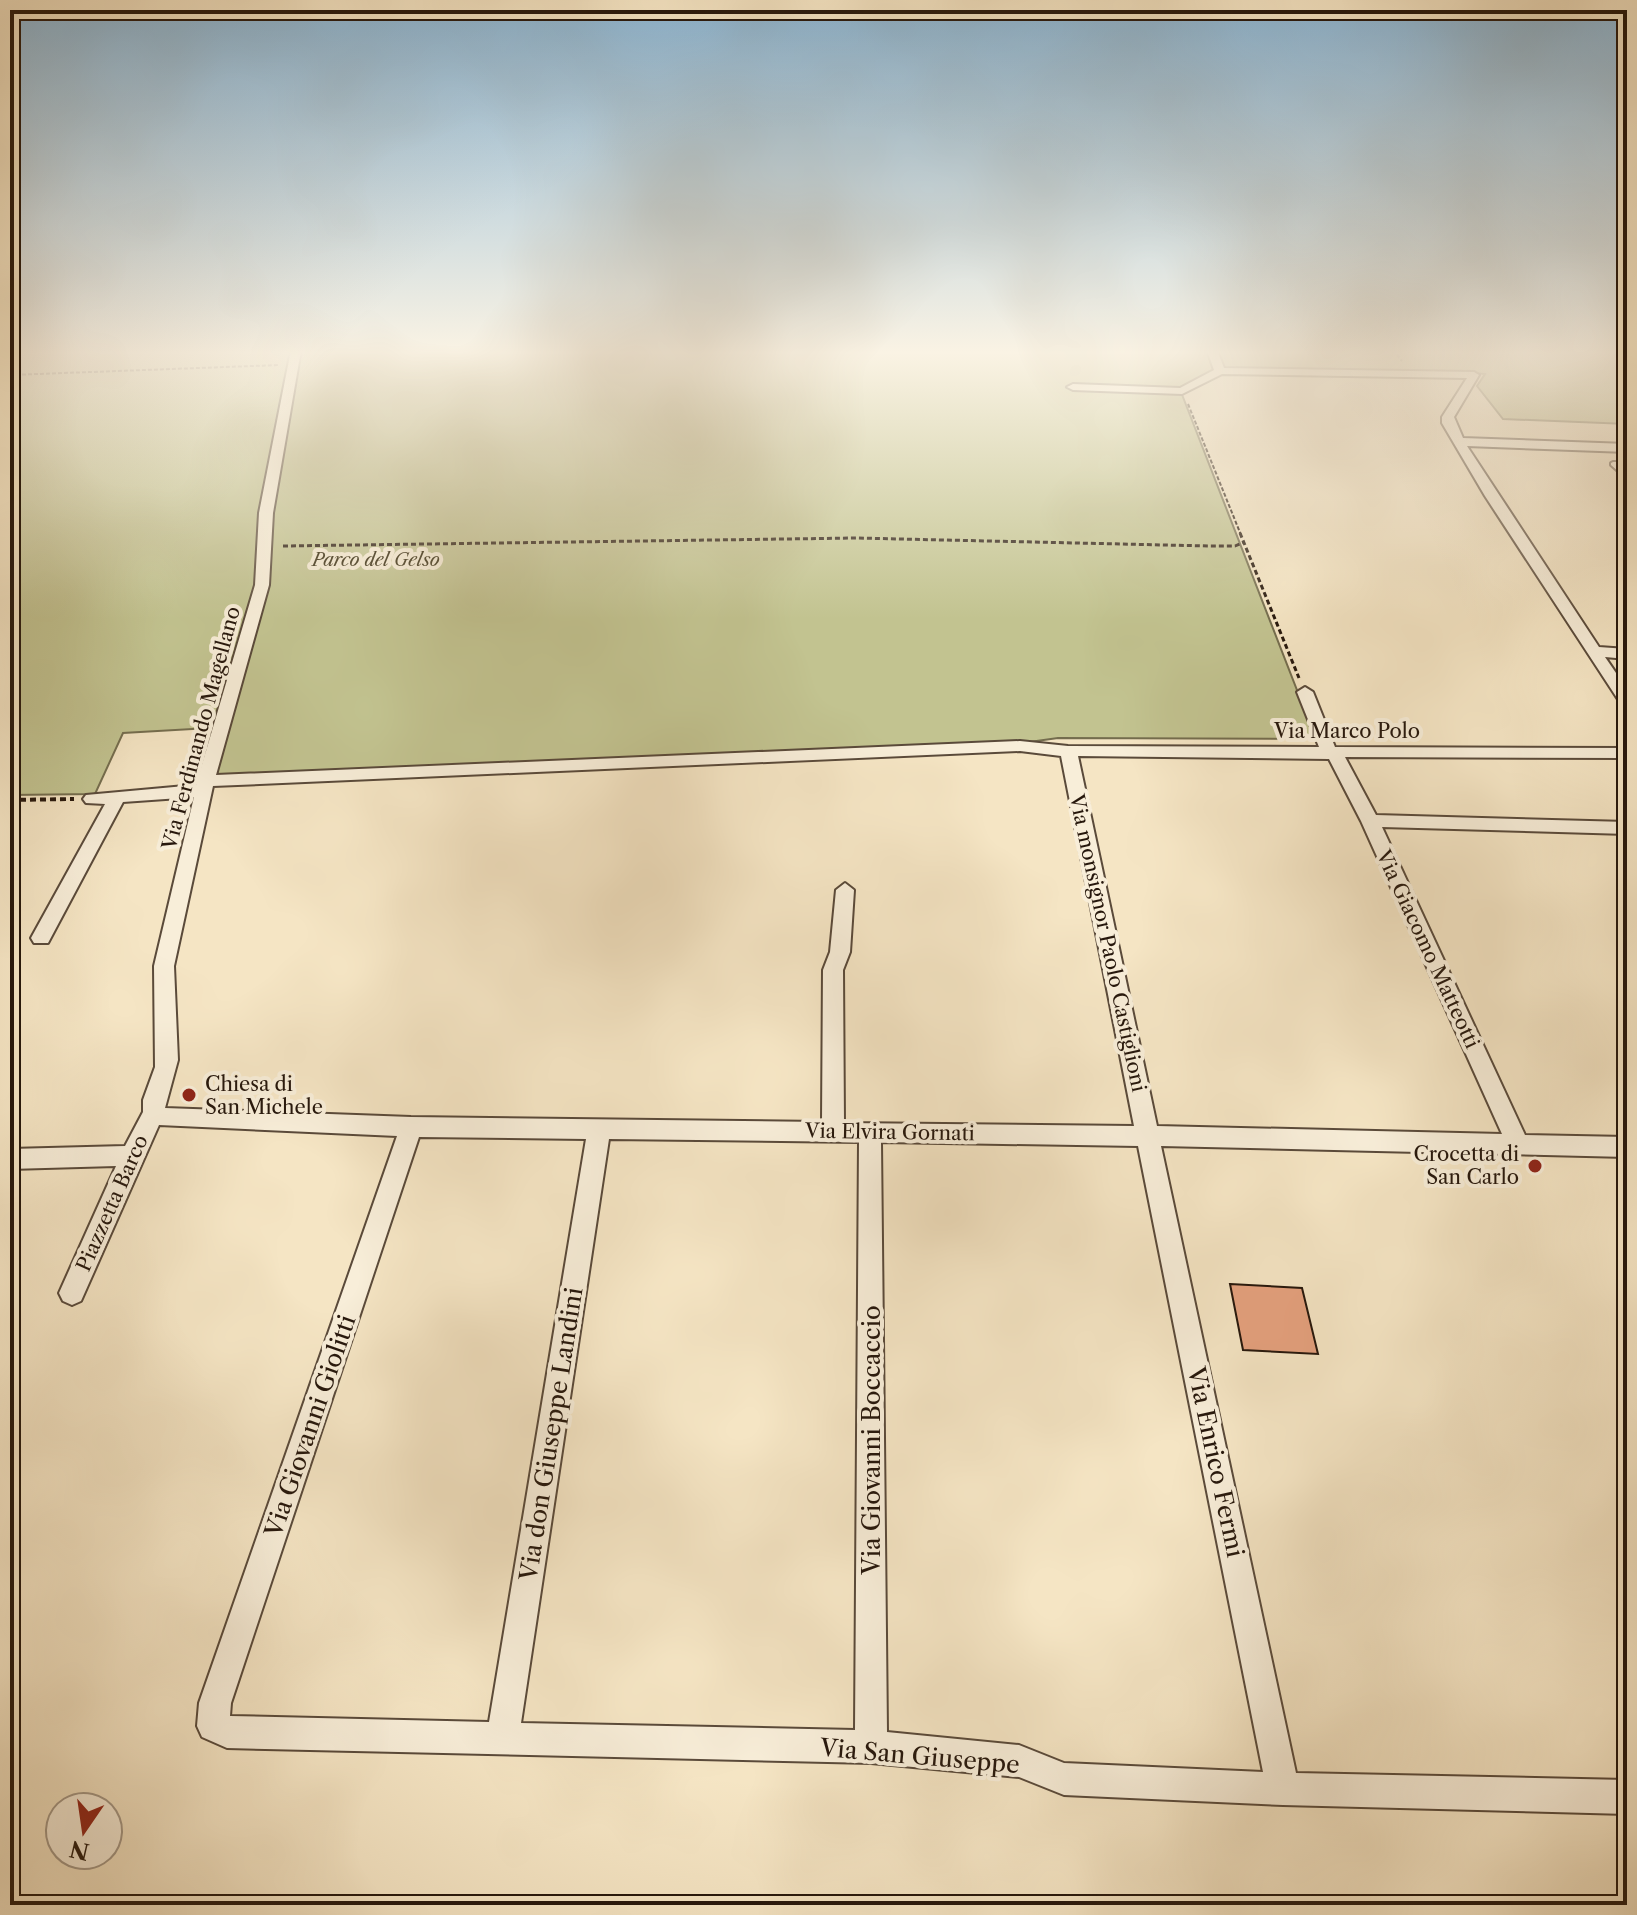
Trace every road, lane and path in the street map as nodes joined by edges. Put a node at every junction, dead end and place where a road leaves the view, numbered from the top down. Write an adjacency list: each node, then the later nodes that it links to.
1 (280, 439): 9 (street, Via Ferdinando Magellano)
2 (1202, 439): 8 (path)
3 (1458, 439): 4 (street)
4 (1461, 442): 5 (street); 10 (street)
5 (1627, 448)
6 (1627, 464): 7 (lane)
7 (1627, 477)
8 (1244, 542): 9 (path); 12 (path)
9 (265, 547): 17 (street, Via Ferdinando Magellano)
10 (1595, 651): 11 (street); 13 (street)
11 (1627, 654)
12 (1305, 692): 16 (street, Via Giacomo Matteotti)
13 (1627, 701)
14 (1068, 751): 16 (street, Via Marco Polo); 17 (street, Via Marco Polo); 30 (street, Via monsignor Paolo Castiglioni)
15 (1627, 753): 16 (street, Via Marco Polo)
16 (1333, 754): 21 (street, Via Giacomo Matteotti)
17 (205, 786): 18 (street, Via Marco Polo); 25 (street, Via Ferdinando Magellano)
18 (117, 797): 19 (street, Via Marco Polo); 24 (street)
19 (92, 799): 20 (path)
20 (10, 800)
21 (1370, 821): 22 (street); 31 (street, Via Giacomo Matteotti)
22 (1627, 828)
23 (845, 890): 28 (street)
24 (41, 938)
25 (154, 1114): 26 (street, Via Elvira Gornati); 33 (street, Piazzetta Barco)
26 (411, 1127): 27 (street, Via Elvira Gornati); 36 (street, Via Giovanni Giolitti)
27 (599, 1128): 28 (street, Via Elvira Gornati); 37 (street, Via don Giuseppe Landini)
28 (833, 1131): 29 (street, Via Elvira Gornati)
29 (870, 1133): 30 (street, Via Elvira Gornati); 38 (street, Via Giovanni Boccaccio)
30 (1148, 1136): 31 (street, Via Elvira Gornati); 39 (street, Via Enrico Fermi)
31 (1518, 1145): 32 (street, Via Elvira Gornati)
32 (1627, 1147)
33 (133, 1156): 34 (street); 35 (street, Piazzetta Barco)
34 (10, 1159)
35 (72, 1293)
36 (213, 1726): 37 (street, Via San Giuseppe)
37 (502, 1740): 38 (street, Via San Giuseppe)
38 (871, 1747): 39 (street, Via San Giuseppe)
39 (1283, 1789): 40 (street, Via San Giuseppe)
40 (1627, 1797)

